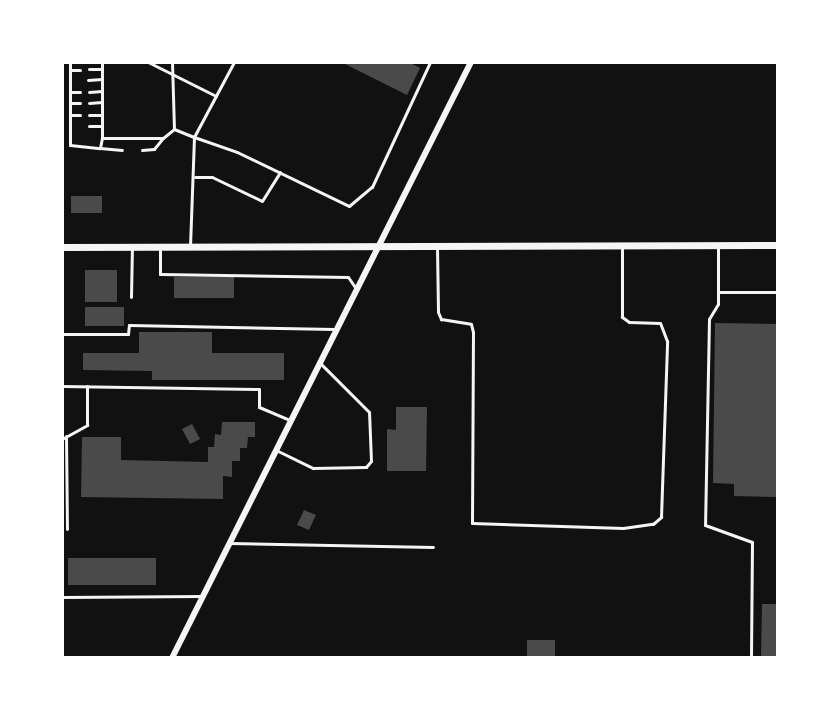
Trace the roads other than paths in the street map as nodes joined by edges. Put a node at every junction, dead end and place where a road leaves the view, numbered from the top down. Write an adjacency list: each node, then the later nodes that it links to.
1 (70, 62): 10 (lane)
2 (102, 62): 9 (lane)
3 (148, 62): 12 (lane)
4 (172, 62): 12 (lane)
5 (234, 62): 21 (lane)
6 (430, 62): 41 (lane)
7 (471, 62): 43 (street)
8 (89, 69): 9 (lane)
9 (102, 69): 13 (lane)
10 (70, 70): 11 (lane); 14 (lane)
11 (80, 70)
12 (171, 73): 21 (lane); 34 (lane)
13 (102, 79): 16 (lane); 17 (lane)
14 (70, 80): 15 (lane); 18 (lane)
15 (80, 80)
16 (88, 80)
17 (102, 91): 20 (lane); 22 (lane)
18 (70, 92): 19 (lane); 23 (lane)
19 (80, 92)
20 (89, 92)
21 (216, 96): 35 (lane)
22 (102, 102): 25 (lane); 29 (lane)
23 (70, 103): 24 (lane); 26 (lane)
24 (80, 103)
25 (89, 103)
26 (70, 115): 27 (lane); 32 (lane)
27 (80, 115)
28 (89, 115): 29 (lane)
29 (102, 115): 31 (lane)
30 (89, 126): 31 (lane)
31 (102, 126): 36 (lane)
32 (70, 127): 33 (lane); 38 (lane)
33 (80, 127)
34 (174, 129): 35 (lane); 37 (lane)
35 (194, 137): 41 (lane); 42 (lane)
36 (102, 138): 37 (lane); 38 (lane)
37 (163, 138): 40 (lane)
38 (100, 148): 39 (lane)
39 (122, 150)
40 (142, 150)
41 (280, 172): 42 (lane)
42 (195, 177): 50 (lane)
43 (376, 245): 44 (street); 50 (street); 52 (street)
44 (437, 245): 45 (street); 45 (lane)
45 (622, 245): 46 (street)
46 (718, 245): 47 (street); 53 (lane)
47 (778, 245)
48 (132, 246): 49 (street); 51 (street); 55 (lane)
49 (160, 246): 50 (street); 52 (lane)
50 (190, 246)
51 (62, 247)
52 (355, 287): 56 (street)
53 (718, 292): 54 (lane); 70 (lane)
54 (778, 292)
55 (131, 297)
56 (334, 329): 57 (lane); 58 (street)
57 (62, 334)
58 (319, 361): 61 (street); 63 (lane)
59 (62, 386): 60 (lane)
60 (87, 386): 61 (lane); 62 (lane)
61 (290, 420): 63 (street)
62 (64, 438): 64 (lane)
63 (275, 449): 65 (street)
64 (67, 529)
65 (229, 543): 66 (lane); 67 (street)
66 (433, 547)
67 (203, 596): 68 (lane); 69 (street)
68 (62, 597)
69 (172, 658)
70 (751, 658)

